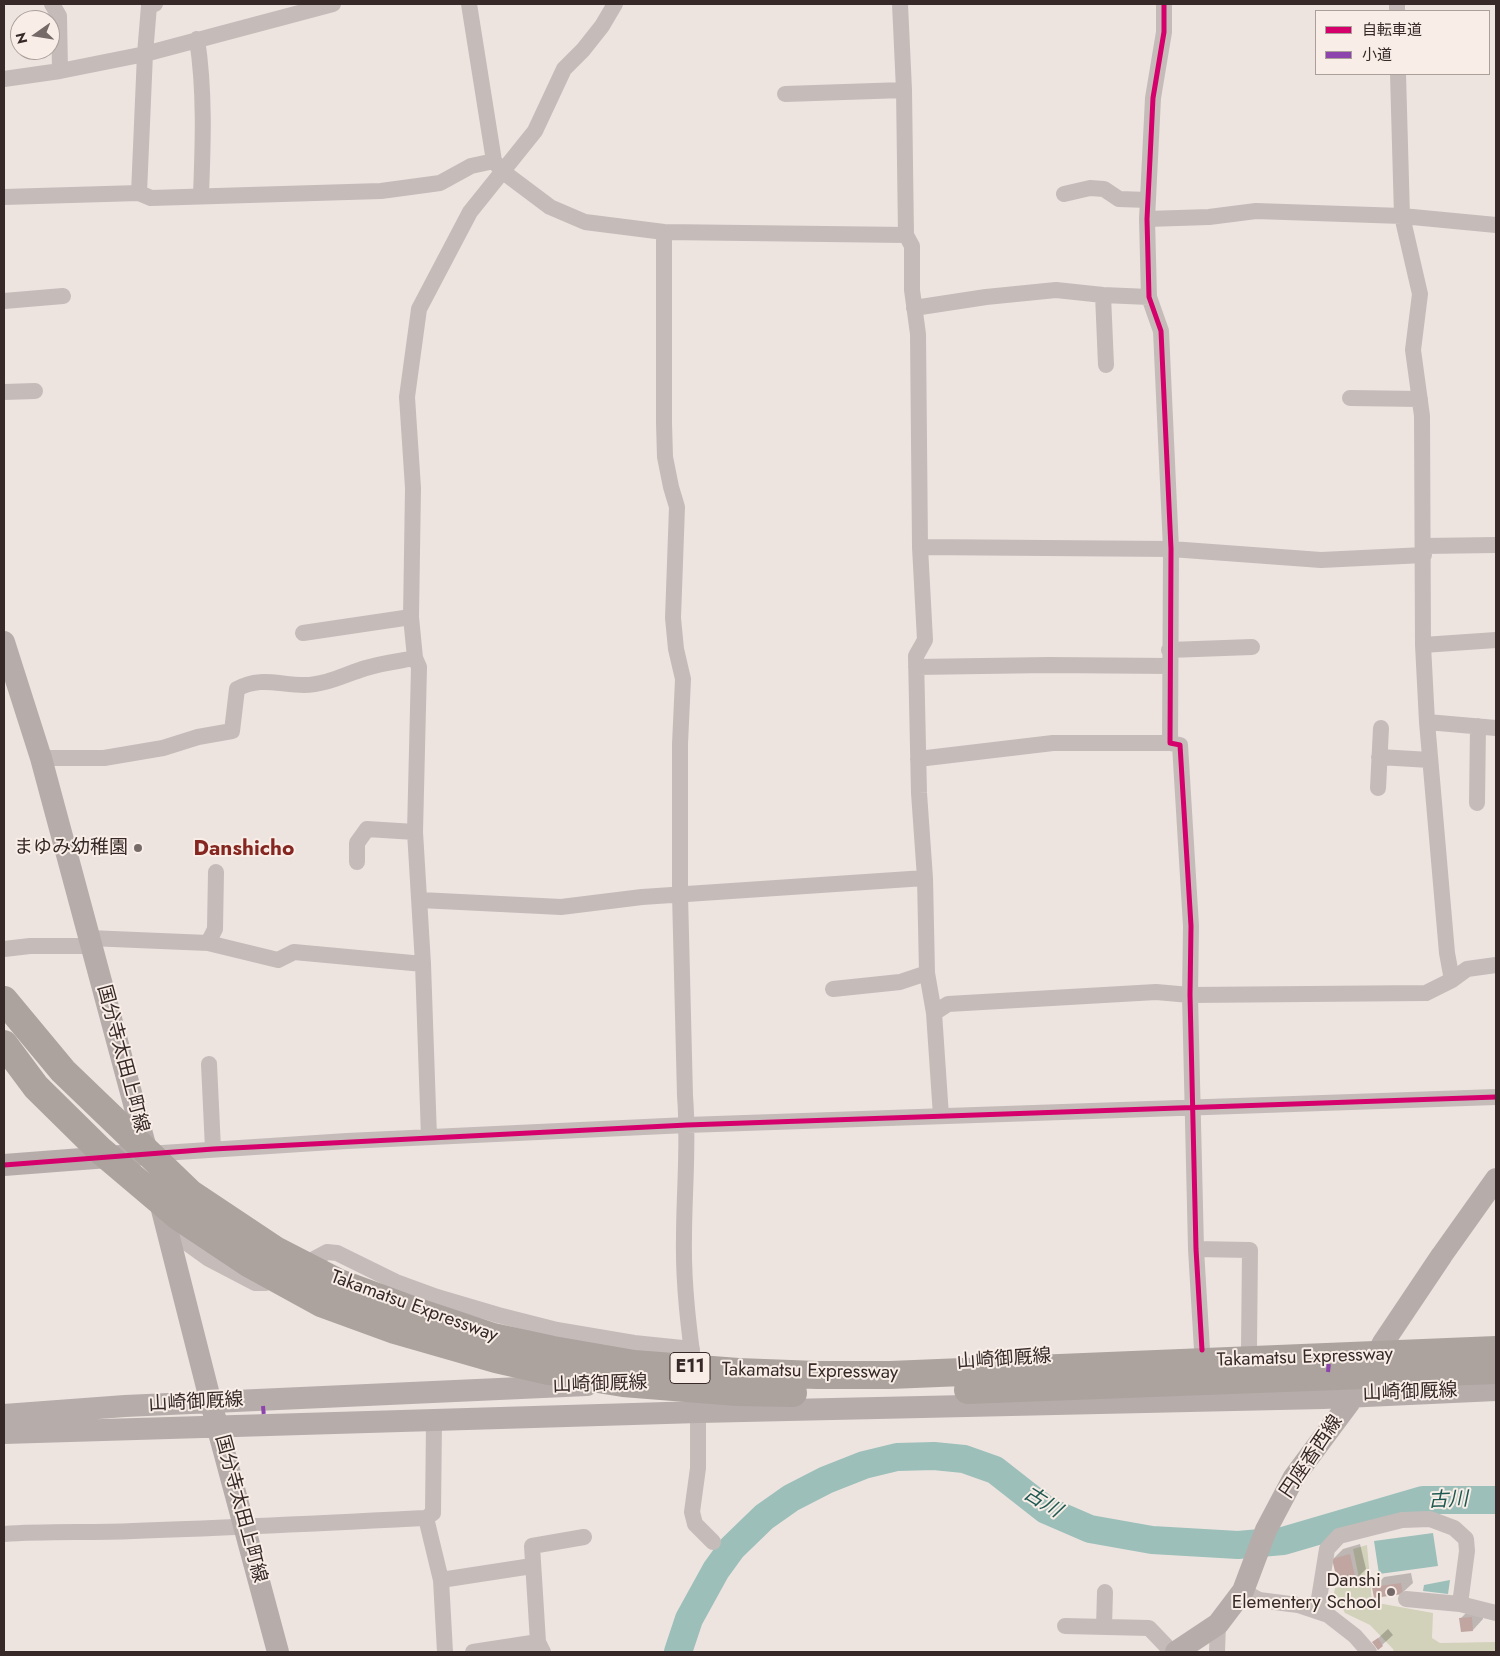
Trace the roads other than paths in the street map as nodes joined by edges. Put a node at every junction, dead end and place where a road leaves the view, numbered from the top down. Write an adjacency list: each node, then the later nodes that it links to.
1 (52, 4): 11 (street)
2 (155, 4): 10 (street)
3 (333, 4): 8 (street)
4 (469, 4): 16 (street)
5 (615, 4): 16 (street)
6 (900, 4): 14 (street)
7 (1164, 4): 21 (street)
8 (295, 8): 9 (street)
9 (197, 39): 10 (street); 19 (street)
10 (145, 54): 11 (street); 17 (street)
11 (60, 71): 13 (street)
12 (1398, 75): 22 (street)
13 (4, 78)
14 (904, 90): 15 (street); 26 (street)
15 (786, 94)
16 (498, 166): 19 (street); 25 (street); 41 (street)
17 (139, 193): 19 (street); 20 (street)
18 (1064, 194): 21 (street)
19 (201, 196)
20 (4, 197)
21 (1148, 200): 23 (street)
22 (1402, 216): 23 (street); 24 (street); 36 (street)
23 (1147, 220): 29 (street)
24 (1496, 225)
25 (664, 232): 26 (street); 65 (street)
26 (906, 234): 31 (street)
27 (63, 296): 30 (street)
28 (1103, 296): 29 (street); 31 (street); 32 (street)
29 (1150, 297): 39 (street)
30 (4, 301)
31 (914, 308): 38 (street)
32 (1106, 366)
33 (35, 391): 34 (street)
34 (4, 392)
35 (1350, 398): 36 (street)
36 (1420, 399): 40 (street)
37 (1496, 545): 40 (street)
38 (920, 547): 39 (street); 49 (street)
39 (1171, 548): 40 (street); 48 (street)
40 (1424, 551): 45 (street)
41 (411, 617): 42 (street); 47 (street)
42 (303, 633)
43 (1496, 640): 45 (street)
44 (4, 642): 56 (main road, 国分寺太田上町線)
45 (1424, 645): 50 (street)
46 (1252, 647): 48 (street)
47 (415, 658): 56 (street); 61 (street)
48 (1170, 658): 49 (street); 54 (street)
49 (916, 667): 57 (street)
50 (1427, 722): 51 (street); 58 (street)
51 (1478, 726): 53 (street); 60 (street)
52 (1381, 728): 55 (street)
53 (1496, 728)
54 (1170, 743): 57 (street); 75 (street)
55 (1379, 757): 58 (street); 59 (street)
56 (40, 758): 67 (main road, 国分寺太田上町線)
57 (918, 759): 64 (street)
58 (1430, 760): 73 (street)
59 (1378, 788)
60 (1477, 804)
61 (415, 832): 62 (street); 66 (street)
62 (357, 862)
63 (216, 872): 68 (street)
64 (925, 878): 65 (street); 72 (street)
65 (680, 894): 66 (street); 83 (street)
66 (420, 900): 70 (street)
67 (90, 942): 68 (street); 69 (street); 86 (main road, 国分寺太田上町線)
68 (208, 943): 70 (street)
69 (4, 949)
70 (424, 964): 84 (street)
71 (1496, 965): 73 (street)
72 (927, 973): 74 (street); 77 (street)
73 (1452, 980): 75 (street)
74 (833, 989)
75 (1190, 995): 77 (street); 81 (street)
76 (4, 1000): 96 (highway, Takamatsu Expressway / E11)
77 (934, 1013): 82 (street)
78 (4, 1044): 97 (highway, Takamatsu Expressway / E11)
79 (209, 1064): 85 (street)
80 (1496, 1096): 81 (street)
81 (1193, 1107): 82 (street); 90 (street)
82 (941, 1116): 83 (street)
83 (688, 1125): 84 (street); 94 (street)
84 (429, 1137): 85 (street)
85 (213, 1149): 86 (street)
86 (148, 1154): 87 (main road); 89 (main road, 国分寺太田上町線)
87 (4, 1165)
88 (1496, 1179): 91 (main road, 円座香西線)
89 (166, 1228): 94 (street); 101 (main road, 国分寺太田上町線)
90 (1196, 1249): 93 (street); 95 (street)
91 (1383, 1343): 92 (main road, 山崎御厩線); 93 (main road, 山崎御厩線); 100 (main road, 円座香西線)
92 (1496, 1344)
93 (1249, 1348): 95 (main road, 山崎御厩線)
94 (692, 1349): 98 (street)
95 (1202, 1350): 98 (main road, 山崎御厩線)
96 (1496, 1350)
97 (1496, 1370)
98 (696, 1382): 101 (main road, 山崎御厩線); 102 (street)
99 (1496, 1390): 100 (main road, 山崎御厩線)
100 (1355, 1395): 102 (main road, 山崎御厩線); 114 (main road, 円座香西線)
101 (211, 1403): 103 (main road, 山崎御厩線); 105 (main road, 国分寺太田上町線)
102 (698, 1412): 104 (main road, 山崎御厩線); 111 (street)
103 (4, 1415)
104 (434, 1421): 105 (main road, 山崎御厩線); 107 (street)
105 (218, 1427): 106 (main road, 山崎御厩線); 108 (main road, 国分寺太田上町線)
106 (4, 1433)
107 (426, 1518): 108 (street); 113 (street)
108 (244, 1527): 109 (street); 124 (main road, 国分寺太田上町線)
109 (4, 1534)
110 (584, 1536): 112 (street)
111 (713, 1542)
112 (532, 1566): 113 (street); 123 (street)
113 (441, 1580): 125 (street)
114 (1242, 1591): 118 (street); 120 (main road, 円座香西線)
115 (1105, 1592): 122 (street)
116 (1406, 1599): 117 (street)
117 (1460, 1604): 118 (street); 119 (street)
118 (1317, 1612): 129 (street)
119 (1496, 1614)
120 (1218, 1624): 127 (main road, 円座香西線); 128 (street)
121 (1065, 1626): 122 (street)
122 (1104, 1627): 127 (street)
123 (540, 1647): 126 (street)
124 (278, 1652)
125 (445, 1652)
126 (473, 1652)
127 (1174, 1652)
128 (1217, 1652)
129 (1369, 1652)

